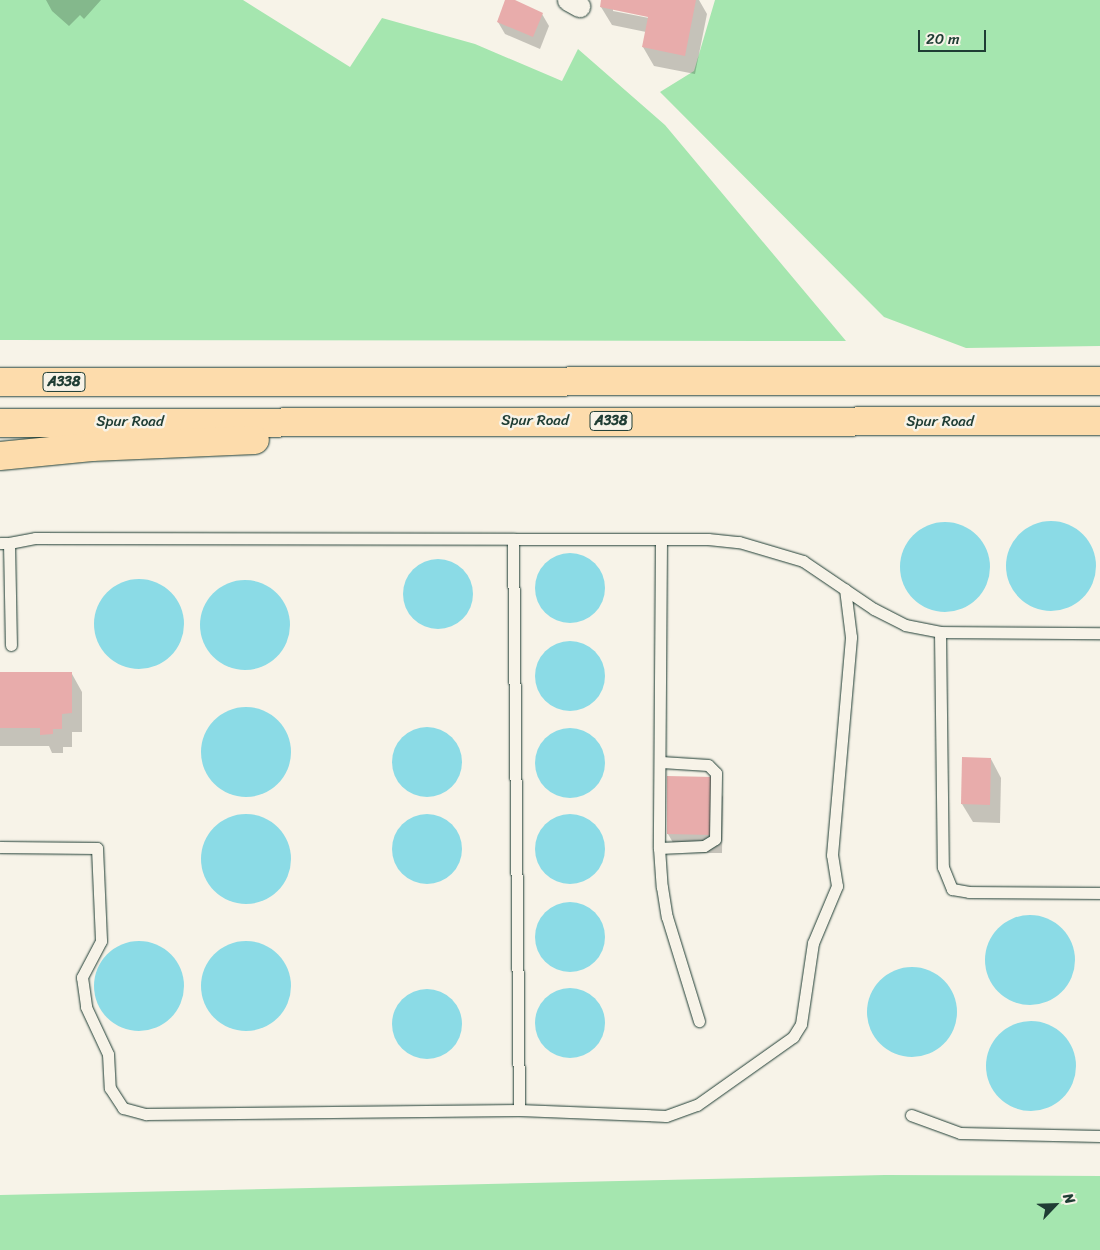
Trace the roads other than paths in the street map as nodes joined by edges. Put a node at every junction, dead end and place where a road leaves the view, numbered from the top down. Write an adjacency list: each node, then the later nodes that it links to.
1 (1100, 381): 2 (highway, A338)
2 (0, 382)
3 (556, 421): 4 (highway, Spur Road / A338); 5 (highway, Spur Road / A338); 6 (highway)
4 (1100, 421)
5 (0, 423)
6 (0, 456)
7 (513, 539): 8 (lane); 9 (lane); 19 (lane)
8 (662, 539): 10 (lane); 14 (lane)
9 (5, 543): 13 (lane)
10 (845, 590): 11 (lane); 19 (lane)
11 (940, 632): 12 (lane); 17 (lane)
12 (1100, 633)
13 (11, 645)
14 (661, 762): 16 (lane); 16 (lane)
15 (0, 847): 19 (lane)
16 (659, 848): 18 (lane)
17 (1100, 893)
18 (699, 1021)
19 (519, 1110)
20 (911, 1115): 21 (lane)
21 (1100, 1136)

